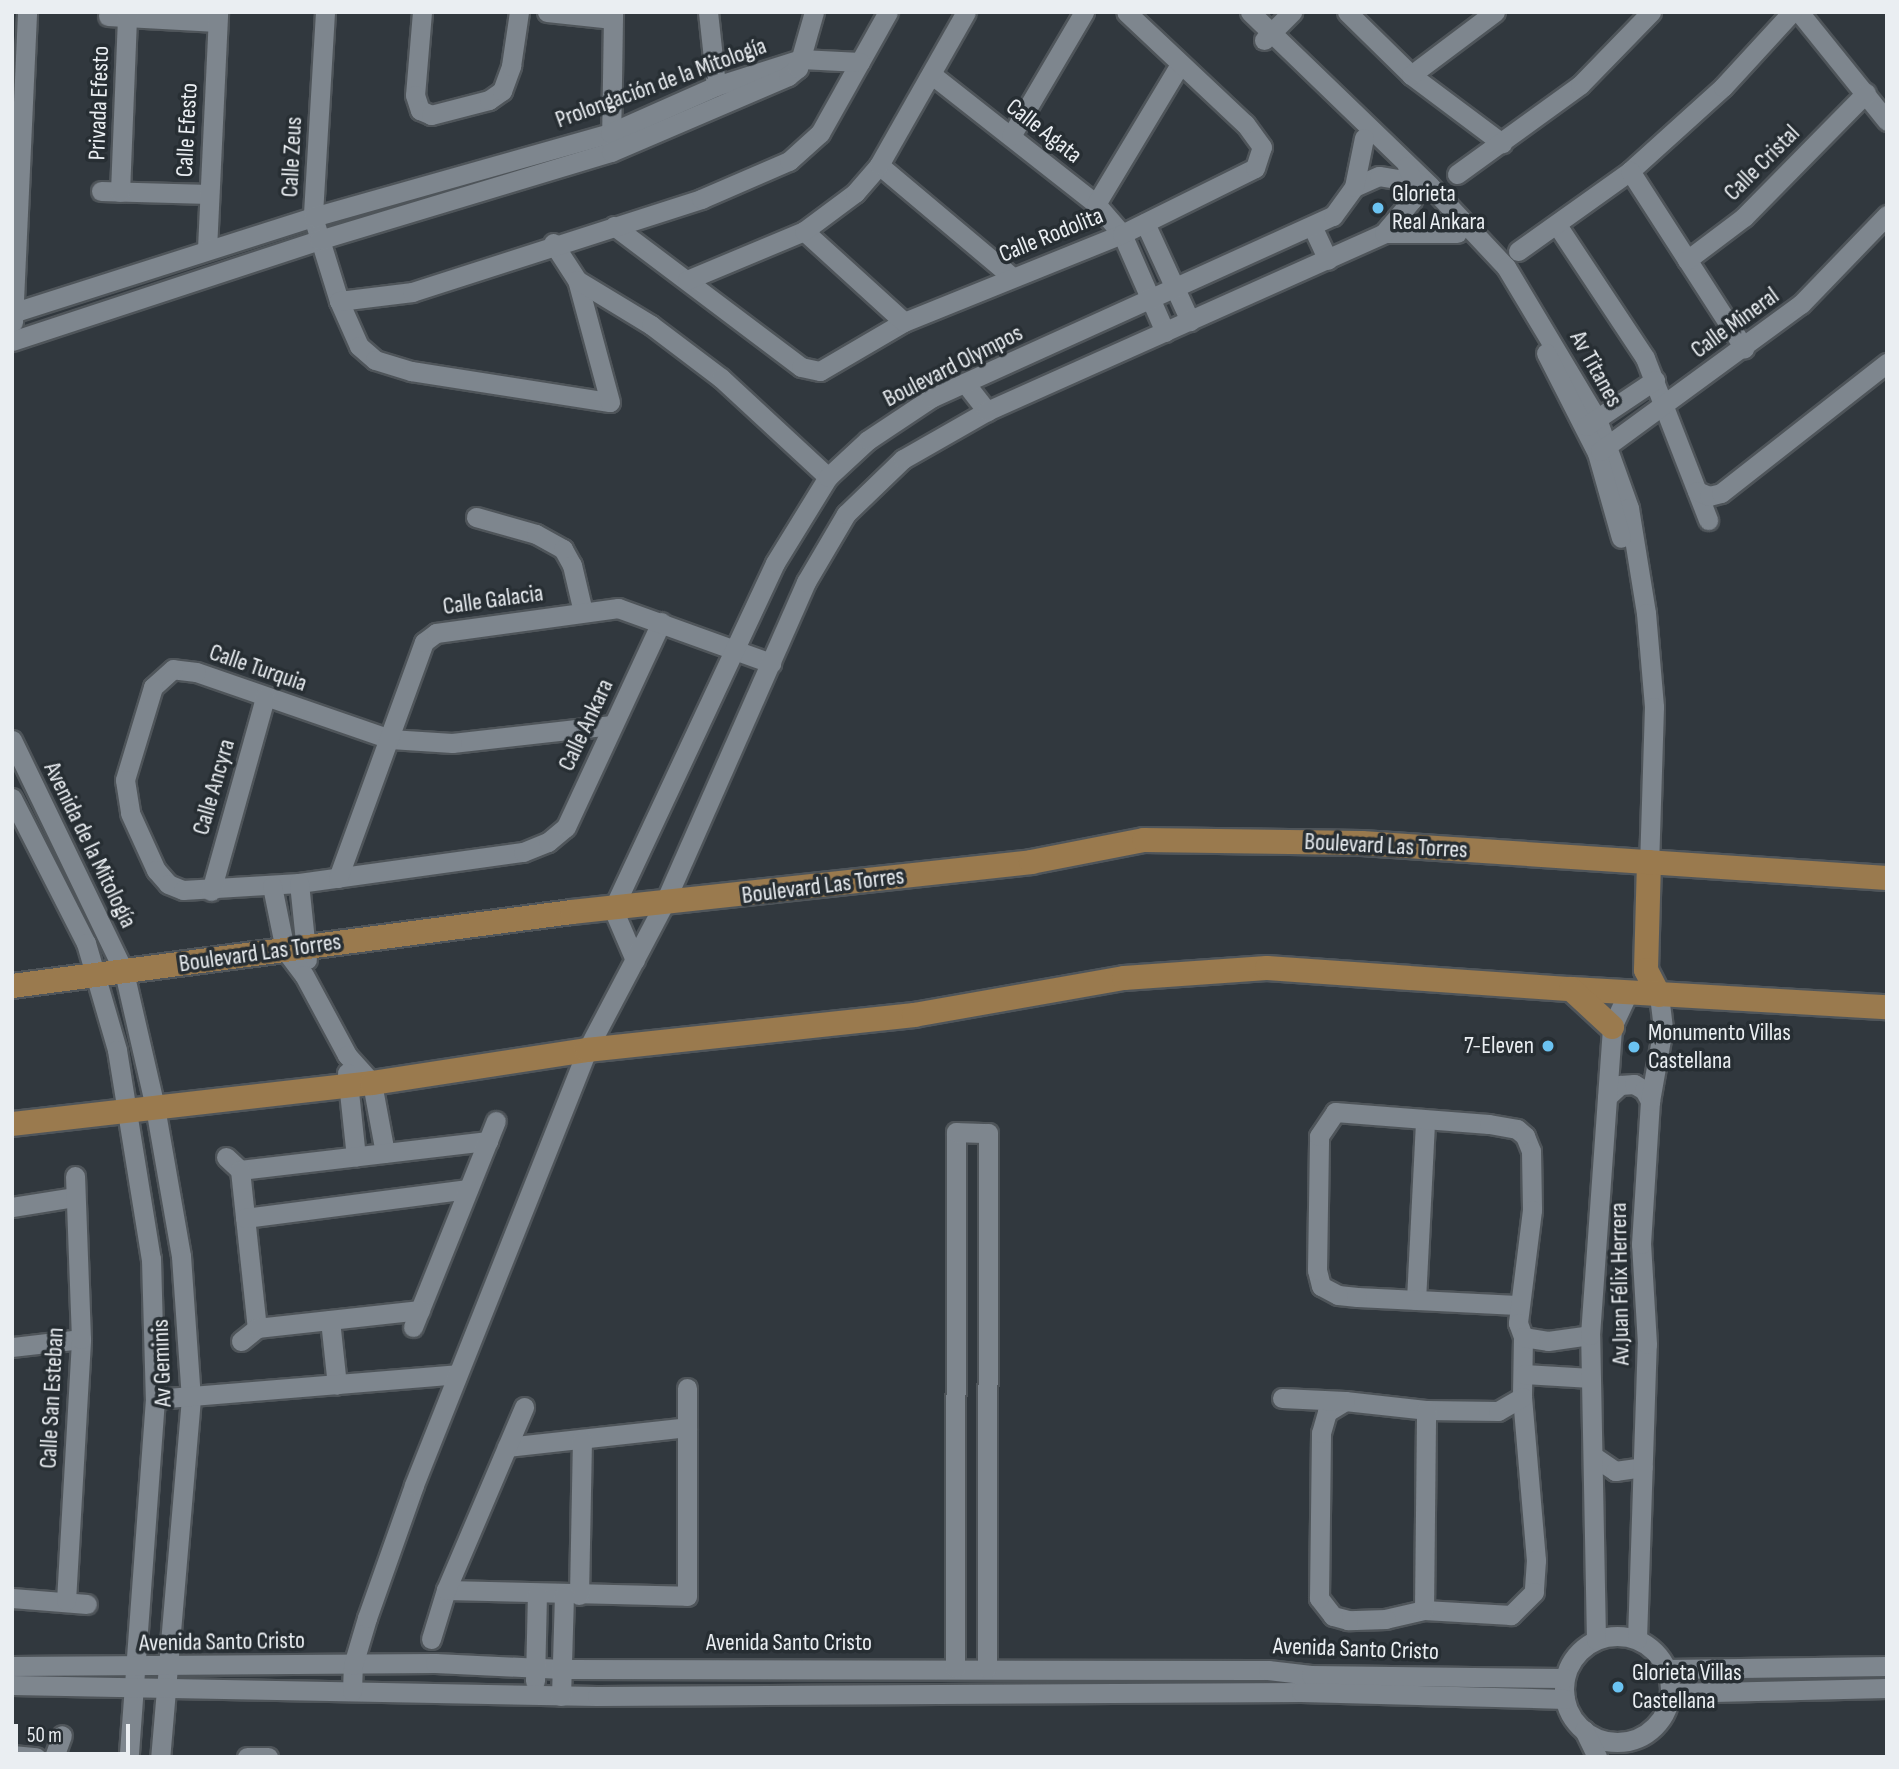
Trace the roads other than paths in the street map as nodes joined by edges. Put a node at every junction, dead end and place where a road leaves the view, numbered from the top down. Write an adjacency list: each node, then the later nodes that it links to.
1 (325, 12): 43 (street, Calle Zeus)
2 (422, 12): 3 (street)
3 (519, 12)
4 (547, 12): 18 (street)
5 (708, 12): 27 (street)
6 (814, 12): 22 (street)
7 (888, 12): 23 (street)
8 (966, 12): 25 (street)
9 (1084, 12): 30 (street)
10 (1126, 12): 24 (street, Calle Rodolita)
11 (1292, 12): 21 (street)
12 (1347, 12): 26 (street)
13 (1495, 12): 26 (street)
14 (1651, 12): 33 (street)
15 (1792, 12): 35 (street)
16 (1799, 12): 28 (street)
17 (22, 15): 52 (street)
18 (613, 16): 32 (street)
19 (1251, 16): 21 (street, Av Titanes)
20 (217, 17): 39 (street, Calle Efesto); 39 (street, Privada Efesto)
21 (1267, 37): 31 (street, Av Titanes); 37 (street, Av Titanes)
22 (801, 59): 23 (street); 27 (street, Prolongación de la Mitología); 32 (street, Prolongación de la Mitología)
23 (860, 62): 46 (street)
24 (1180, 64): 40 (street); 44 (street, Calle Rodolita)
25 (931, 74): 30 (street, Calle Agata); 34 (street)
26 (1412, 75): 33 (street)
27 (716, 86): 32 (street, Prolongación de la Mitología)
28 (1866, 93): 29 (street); 58 (street, Calle Cristal)
29 (1887, 121)
30 (1011, 136): 40 (street, Calle Agata)
31 (1364, 138): 37 (street, Av Titanes); 38 (street, Boulevard Olympos)
32 (611, 143): 43 (street, Prolongación de la Mitología); 53 (street, Prolongación de la Mitología)
33 (1502, 143): 36 (street)
34 (879, 165): 48 (street); 59 (street)
35 (1630, 171): 45 (street); 58 (street)
36 (1457, 174)
37 (1410, 180): 38 (street); 41 (street); 41 (street); 51 (street, Av Titanes); 76 (street, Av Titanes)
38 (1354, 187): 47 (street, Boulevard Olympos)
39 (209, 194): 55 (street, Calle Efesto)
40 (1096, 204): 49 (street, Calle Agata)
41 (1405, 212): 50 (street)
42 (1887, 215): 70 (street, Calle Mineral)
43 (313, 217): 53 (street, Calle Zeus); 55 (street, Prolongación de la Mitología)
44 (1145, 223): 49 (street, Calle Rodolita); 62 (street)
45 (1557, 225): 56 (street); 72 (street)
46 (614, 226): 54 (street); 61 (street, Calle Rodolita)
47 (1313, 228): 57 (street); 62 (street, Boulevard Olympos)
48 (804, 231): 61 (street); 67 (street)
49 (1122, 233): 59 (street, Calle Rodolita); 63 (street, Calle Agata)
50 (1384, 233): 51 (street); 57 (street)
51 (1457, 233): 76 (street, Av Titanes)
52 (15, 237): 65 (street)
53 (319, 240): 64 (street, Calle Zeus); 69 (street, Prolongación de la Mitología)
54 (553, 243): 60 (street); 64 (street)
55 (207, 249): 65 (street, Prolongación de la Mitología)
56 (1518, 251)
57 (1328, 260): 66 (street)
58 (1687, 260): 70 (street)
59 (1012, 277): 67 (street, Calle Rodolita)
60 (577, 280): 64 (street, Calle Zeus); 78 (street)
61 (687, 280): 67 (street, Calle Rodolita)
62 (1175, 289): 63 (street, Boulevard Olympos); 66 (street)
63 (1151, 300): 68 (street, Calle Agata); 73 (street, Boulevard Olympos)
64 (339, 301)
65 (13, 313): 69 (street)
66 (1190, 321): 68 (street)
67 (904, 322)
68 (1165, 332): 75 (street)
69 (12, 339)
70 (1744, 348): 74 (street, Calle Mineral)
71 (1887, 363): 79 (street)
72 (1655, 380): 74 (street); 76 (street)
73 (965, 383): 75 (street); 78 (street, Boulevard Olympos)
74 (1666, 402): 77 (street, Calle Mineral); 79 (street)
75 (987, 411): 85 (street)
76 (1591, 423): 77 (street, Av Titanes)
77 (1603, 449): 92 (street, Av Titanes)
78 (828, 477): 84 (street, Boulevard Olympos)
79 (1697, 491): 81 (street)
80 (476, 517): 82 (street)
81 (1708, 520)
82 (583, 612): 83 (street, Calle Galacia); 88 (street, Calle Galacia)
83 (661, 622): 84 (street, Calle Galacia); 87 (street, Calle Ankara)
84 (733, 649): 85 (street, Calle Galacia); 99 (street, Boulevard Olympos)
85 (771, 663): 98 (street)
86 (265, 697): 88 (street, Calle Turquia); 97 (street, Calle Ancyra); 97 (street, Calle Turquia)
87 (612, 725): 88 (street, Calle Turquia); 91 (street, Calle Ankara)
88 (390, 739): 93 (street, Calle Galacia)
89 (12, 740): 102 (street, Avenida de la Mitología)
90 (12, 798): 103 (street, Avenida de la Mitología)
91 (548, 842): 93 (street, Calle Turquia)
92 (1642, 861): 94 (main road, Boulevard Las Torres); 98 (main road, Boulevard Las Torres); 106 (main road); 107 (main road)
93 (338, 878): 95 (street, Calle Turquia)
94 (1887, 878)
95 (299, 883): 96 (street, Calle Turquia); 100 (street)
96 (272, 886): 97 (street, Calle Turquia); 100 (street)
97 (211, 891)
98 (664, 904): 99 (main road, Boulevard Las Torres); 101 (street)
99 (613, 909): 100 (main road, Boulevard Las Torres); 101 (street)
100 (297, 948): 102 (main road, Boulevard Las Torres); 111 (street)
101 (635, 960): 110 (street)
102 (124, 972): 103 (main road, Boulevard Las Torres); 116 (street, Av Geminis)
103 (95, 975): 104 (main road, Boulevard Las Torres); 117 (street, Av Geminis)
104 (12, 986)
105 (1571, 989): 106 (main road); 109 (main road); 110 (main road)
106 (1628, 992): 107 (main road); 109 (street, Av.Juan Félix Herrera)
107 (1659, 995): 108 (main road); 115 (street, Av.Juan Félix Herrera)
108 (1887, 1007)
109 (1612, 1027): 114 (street, Av.Juan Félix Herrera)
110 (587, 1050): 112 (main road); 138 (street)
111 (347, 1055): 112 (street); 113 (street)
112 (372, 1083): 113 (main road); 122 (street)
113 (348, 1086): 116 (main road); 123 (street)
114 (1607, 1097): 115 (street); 133 (street, Av.Juan Félix Herrera)
115 (1650, 1101): 154 (street, Av.Juan Félix Herrera)
116 (155, 1107): 117 (main road); 144 (street, Av Geminis)
117 (129, 1110): 120 (main road); 146 (street, Av Geminis)
118 (496, 1121): 121 (street)
119 (1425, 1122): 129 (street); 129 (street); 130 (street)
120 (12, 1124)
121 (488, 1141): 122 (street); 125 (street)
122 (385, 1153): 123 (street)
123 (356, 1157): 128 (street)
124 (75, 1176): 126 (street, Calle San Esteban)
125 (468, 1189): 128 (street); 131 (street)
126 (75, 1197): 127 (street); 135 (street, Calle San Esteban)
127 (12, 1207)
128 (245, 1217): 132 (street)
129 (1416, 1300): 130 (street)
130 (1517, 1305): 134 (street)
131 (330, 1320): 132 (street); 141 (street)
132 (257, 1328): 136 (street)
133 (1590, 1335): 134 (street); 140 (street, Av.Juan Félix Herrera)
134 (1523, 1337): 139 (street)
135 (81, 1339): 137 (street); 159 (street, Calle San Esteban)
136 (241, 1341)
137 (12, 1347)
138 (457, 1374): 141 (street); 165 (street)
139 (1524, 1374): 140 (street); 143 (street)
140 (1591, 1378): 153 (street, Av.Juan Félix Herrera)
141 (337, 1385): 144 (street)
142 (687, 1388): 150 (street)
143 (1522, 1397): 149 (street); 161 (street)
144 (191, 1398): 146 (street); 174 (street, Av Geminis)
145 (1282, 1398): 147 (street)
146 (155, 1399): 173 (street, Av Geminis)
147 (1345, 1401): 149 (street); 161 (street)
148 (524, 1407): 152 (street)
149 (1426, 1410): 161 (street)
150 (687, 1427): 151 (street); 157 (street)
151 (582, 1439): 152 (street); 157 (street)
152 (507, 1447): 155 (street)
153 (1593, 1456): 154 (street); 164 (street, Av.Juan Félix Herrera)
154 (1643, 1467): 163 (street, Av.Juan Félix Herrera)
155 (446, 1590): 156 (street); 162 (street)
156 (537, 1594): 157 (street); 168 (street)
157 (572, 1595): 171 (street)
158 (12, 1598): 159 (street)
159 (66, 1601): 160 (street)
160 (87, 1604)
161 (1424, 1610)
162 (431, 1639)
163 (1637, 1639): 164 (street); 172 (street)
164 (1596, 1640): 175 (street)
165 (353, 1665): 168 (street, Avenida Santo Cristo); 174 (street, Avenida Santo Cristo); 178 (street)
166 (12, 1666): 173 (street, Avenida Santo Cristo)
167 (1887, 1666): 172 (street)
168 (535, 1668): 171 (street, Avenida Santo Cristo); 180 (street)
169 (955, 1668): 170 (street, Avenida Santo Cristo); 170 (street); 171 (street, Avenida Santo Cristo)
170 (987, 1668): 175 (street, Avenida Santo Cristo)
171 (562, 1669): 181 (street)
172 (1666, 1669): 179 (street)
173 (133, 1677): 174 (street, Avenida Santo Cristo); 176 (street, Avenida Santo Cristo); 189 (street, Av Geminis)
174 (165, 1677): 178 (street, Avenida Santo Cristo); 190 (street, Av Geminis)
175 (1565, 1678): 182 (street)
176 (12, 1685)
177 (1887, 1688): 179 (street)
178 (352, 1690): 180 (street, Avenida Santo Cristo)
179 (1670, 1693): 185 (street)
180 (534, 1695): 181 (street, Avenida Santo Cristo)
181 (561, 1696): 182 (street, Avenida Santo Cristo)
182 (1565, 1699): 183 (street)
183 (1584, 1730): 185 (street); 193 (street)
184 (62, 1735): 188 (street)
185 (1625, 1741): 194 (street)
186 (12, 1755): 187 (street)
187 (36, 1757)
188 (54, 1757)
189 (129, 1757)
190 (160, 1757)
191 (247, 1757): 192 (street)
192 (268, 1757)
193 (1597, 1757)
194 (1608, 1757)

